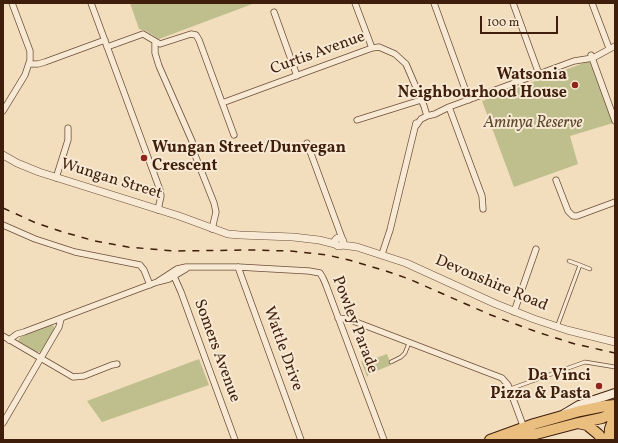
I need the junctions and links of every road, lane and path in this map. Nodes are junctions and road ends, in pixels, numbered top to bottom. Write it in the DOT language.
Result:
graph roads {
  1 [pos="12,3"];
  2 [pos="91,3"];
  3 [pos="355,3"];
  4 [pos="434,3"];
  5 [pos="513,3"];
  6 [pos="592,3"];
  7 [pos="274,12"];
  8 [pos="104,40"];
  9 [pos="155,42"];
  10 [pos="615,46"];
  11 [pos="107,48"];
  12 [pos="372,48"];
  13 [pos="609,48"];
  14 [pos="591,57"];
  15 [pos="30,64"];
  16 [pos="539,74"];
  17 [pos="297,76"];
  18 [pos="421,100"];
  19 [pos="469,100"];
  20 [pos="222,103"];
  21 [pos="449,107"];
  22 [pos="3,111"];
  23 [pos="426,114"];
  24 [pos="357,120"];
  25 [pos="615,121"];
  26 [pos="68,128"];
  27 [pos="234,136"];
  28 [pos="307,144"];
  29 [pos="3,155"];
  30 [pos="56,178"];
  31 [pos="556,180"];
  32 [pos="615,202"];
  33 [pos="484,209"];
  34 [pos="158,210"];
  35 [pos="3,225"];
  36 [pos="212,229"];
  37 [pos="339,241"];
  38 [pos="536,249"];
  39 [pos="384,255"];
  40 [pos="569,261"];
  41 [pos="580,265"];
  42 [pos="238,267"];
  43 [pos="590,269"];
  44 [pos="173,274"];
  45 [pos="150,285"];
  46 [pos="514,312"];
  47 [pos="338,318"];
  48 [pos="61,319"];
  49 [pos="356,323"];
  50 [pos="341,325"];
  51 [pos="557,327"];
  52 [pos="3,336"];
  53 [pos="11,341"];
  54 [pos="615,342"];
  55 [pos="409,343"];
  56 [pos="41,358"];
  57 [pos="391,362"];
  58 [pos="117,364"];
  59 [pos="615,368"];
  60 [pos="510,389"];
  61 [pos="615,394"];
  62 [pos="615,405"];
  63 [pos="615,413"];
  64 [pos="558,417"];
  65 [pos="3,423"];
  66 [pos="578,423"];
  67 [pos="524,428"];
  68 [pos="235,440"];
  69 [pos="301,440"];
  70 [pos="384,440"];
  71 [pos="490,440"];
  72 [pos="513,440"];
  73 [pos="603,440"];
  74 [pos="609,440"];
  1 -- 15 [label="street"];
  2 -- 8 [label="street"];
  3 -- 12 [label="street"];
  4 -- 19 [label="street"];
  5 -- 16 [label="street"];
  6 -- 13 [label="street"];
  7 -- 17 [label="street"];
  8 -- 11 [label="street"];
  8 -- 15 [label="street"];
  9 -- 11 [label="street"];
  9 -- 20 [label="street"];
  9 -- 36 [label="street"];
  10 -- 13 [label="street"];
  11 -- 34 [label="street"];
  12 -- 17 [label="street, Curtis Avenue"];
  12 -- 18 [label="street, Curtis Avenue"];
  13 -- 14 [label="street"];
  14 -- 16 [label="street"];
  14 -- 25 [label="street"];
  15 -- 22 [label="street"];
  16 -- 19 [label="street"];
  17 -- 20 [label="street, Curtis Avenue"];
  18 -- 23 [label="street, Curtis Avenue"];
  18 -- 24 [label="street"];
  19 -- 21 [label="street"];
  20 -- 27 [label="street"];
  21 -- 23 [label="street"];
  21 -- 33 [label="street"];
  23 -- 39 [label="street"];
  26 -- 30 [label="street"];
  28 -- 37 [label="street"];
  29 -- 30 [label="street, Wungan Street"];
  30 -- 34 [label="street, Wungan Street"];
  31 -- 32 [label="street"];
  34 -- 36 [label="street, Wungan Street"];
  35 -- 45 [label="street"];
  36 -- 37 [label="street, Devonshire Road"];
  37 -- 39 [label="street, Devonshire Road"];
  38 -- 46 [label="street"];
  39 -- 46 [label="street, Devonshire Road"];
  40 -- 41 [label="lane"];
  41 -- 43 [label="lane"];
  41 -- 51 [label="lane"];
  42 -- 44 [label="street"];
  42 -- 47 [label="street, Powley Parade"];
  42 -- 69 [label="street, Wattle Drive"];
  44 -- 45 [label="street"];
  44 -- 68 [label="street, Somers Avenue"];
  45 -- 48 [label="street"];
  46 -- 51 [label="street, Devonshire Road"];
  47 -- 49 [label="street"];
  47 -- 50 [label="street, Powley Parade"];
  48 -- 53 [label="street"];
  48 -- 56 [label="street"];
  49 -- 50 [label="street"];
  49 -- 55 [label="street"];
  50 -- 70 [label="street, Powley Parade"];
  51 -- 54 [label="street, Devonshire Road"];
  52 -- 53 [label="street"];
  53 -- 56 [label="street"];
  55 -- 57 [label="lane"];
  55 -- 60 [label="street"];
  56 -- 58 [label="street"];
  56 -- 65 [label="street"];
  59 -- 60 [label="lane"];
  60 -- 67 [label="street"];
  61 -- 64 [label="main road"];
  62 -- 64 [label="highway"];
  63 -- 66 [label="highway"];
  63 -- 74 [label="highway"];
  64 -- 67 [label="highway"];
  66 -- 72 [label="highway"];
  66 -- 73 [label="highway"];
  67 -- 71 [label="highway"];
}
